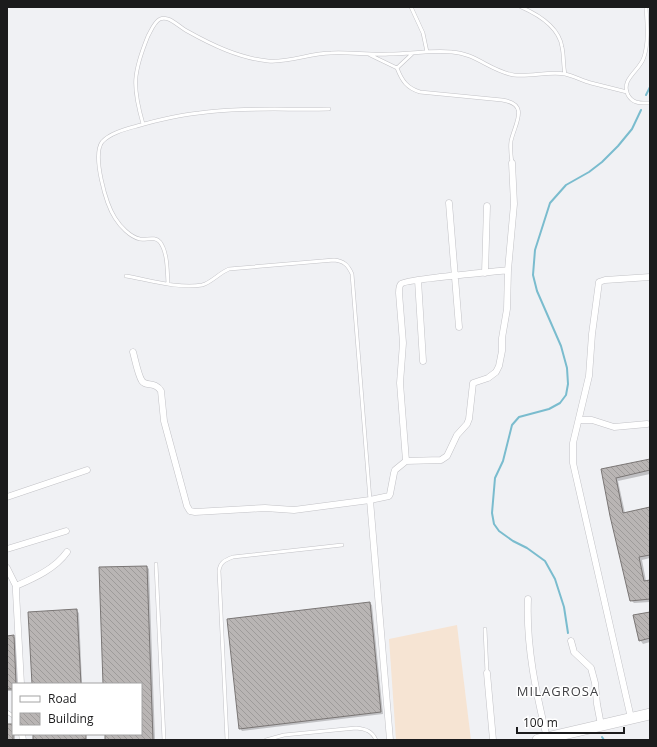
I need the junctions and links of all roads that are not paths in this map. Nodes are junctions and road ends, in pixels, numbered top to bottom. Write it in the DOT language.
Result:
graph roads {
  1 [pos="411,7"];
  2 [pos="521,7"];
  3 [pos="646,7"];
  4 [pos="427,52"];
  5 [pos="413,53"];
  6 [pos="369,55"];
  7 [pos="398,68"];
  8 [pos="565,74"];
  9 [pos="626,92"];
  10 [pos="650,103"];
  11 [pos="329,109"];
  12 [pos="143,124"];
  13 [pos="512,163"];
  14 [pos="450,203"];
  15 [pos="488,206"];
  16 [pos="508,270"];
  17 [pos="485,273"];
  18 [pos="126,276"];
  19 [pos="455,276"];
  20 [pos="650,277"];
  21 [pos="418,280"];
  22 [pos="168,284"];
  23 [pos="460,327"];
  24 [pos="133,352"];
  25 [pos="423,361"];
  26 [pos="579,420"];
  27 [pos="647,424"];
  28 [pos="406,461"];
  29 [pos="87,470"];
  30 [pos="7,497"];
  31 [pos="370,500"];
  32 [pos="66,531"];
  33 [pos="342,544"];
  34 [pos="7,549"];
  35 [pos="67,552"];
  36 [pos="156,564"];
  37 [pos="7,568"];
  38 [pos="16,586"];
  39 [pos="528,599"];
  40 [pos="485,629"];
  41 [pos="571,641"];
  42 [pos="487,673"];
  43 [pos="21,683"];
  44 [pos="650,714"];
  45 [pos="631,718"];
  46 [pos="601,725"];
  47 [pos="542,739"];
  48 [pos="164,740"];
  49 [pos="227,740"];
  50 [pos="266,740"];
  51 [pos="376,740"];
  52 [pos="390,740"];
  53 [pos="493,740"];
  1 -- 4 [label="lane"];
  2 -- 8 [label="lane"];
  3 -- 9 [label="lane"];
  4 -- 5 [label="lane"];
  4 -- 8 [label="lane"];
  5 -- 6 [label="lane"];
  5 -- 7 [label="lane"];
  6 -- 7 [label="lane"];
  6 -- 12 [label="lane"];
  7 -- 13 [label="lane"];
  8 -- 9 [label="lane"];
  9 -- 10 [label="lane"];
  11 -- 12 [label="lane"];
  12 -- 22 [label="lane"];
  13 -- 16 [label="street"];
  14 -- 19 [label="street"];
  15 -- 17 [label="street"];
  16 -- 17 [label="street"];
  16 -- 28 [label="street"];
  17 -- 19 [label="street"];
  18 -- 22 [label="lane"];
  19 -- 21 [label="street"];
  19 -- 23 [label="street"];
  20 -- 26 [label="street"];
  21 -- 25 [label="street"];
  21 -- 28 [label="street"];
  22 -- 31 [label="lane"];
  24 -- 31 [label="street"];
  26 -- 27 [label="street"];
  26 -- 45 [label="street"];
  28 -- 31 [label="street"];
  29 -- 30 [label="street"];
  31 -- 52 [label="street"];
  32 -- 34 [label="street"];
  33 -- 49 [label="lane"];
  35 -- 38 [label="street"];
  36 -- 48 [label="lane"];
  37 -- 38 [label="street"];
  38 -- 43 [label="street"];
  39 -- 47 [label="street"];
  40 -- 42 [label="lane"];
  41 -- 46 [label="street"];
  42 -- 53 [label="street"];
  44 -- 45 [label="highway"];
  45 -- 46 [label="highway"];
  46 -- 47 [label="highway"];
  50 -- 51 [label="lane"];
}
